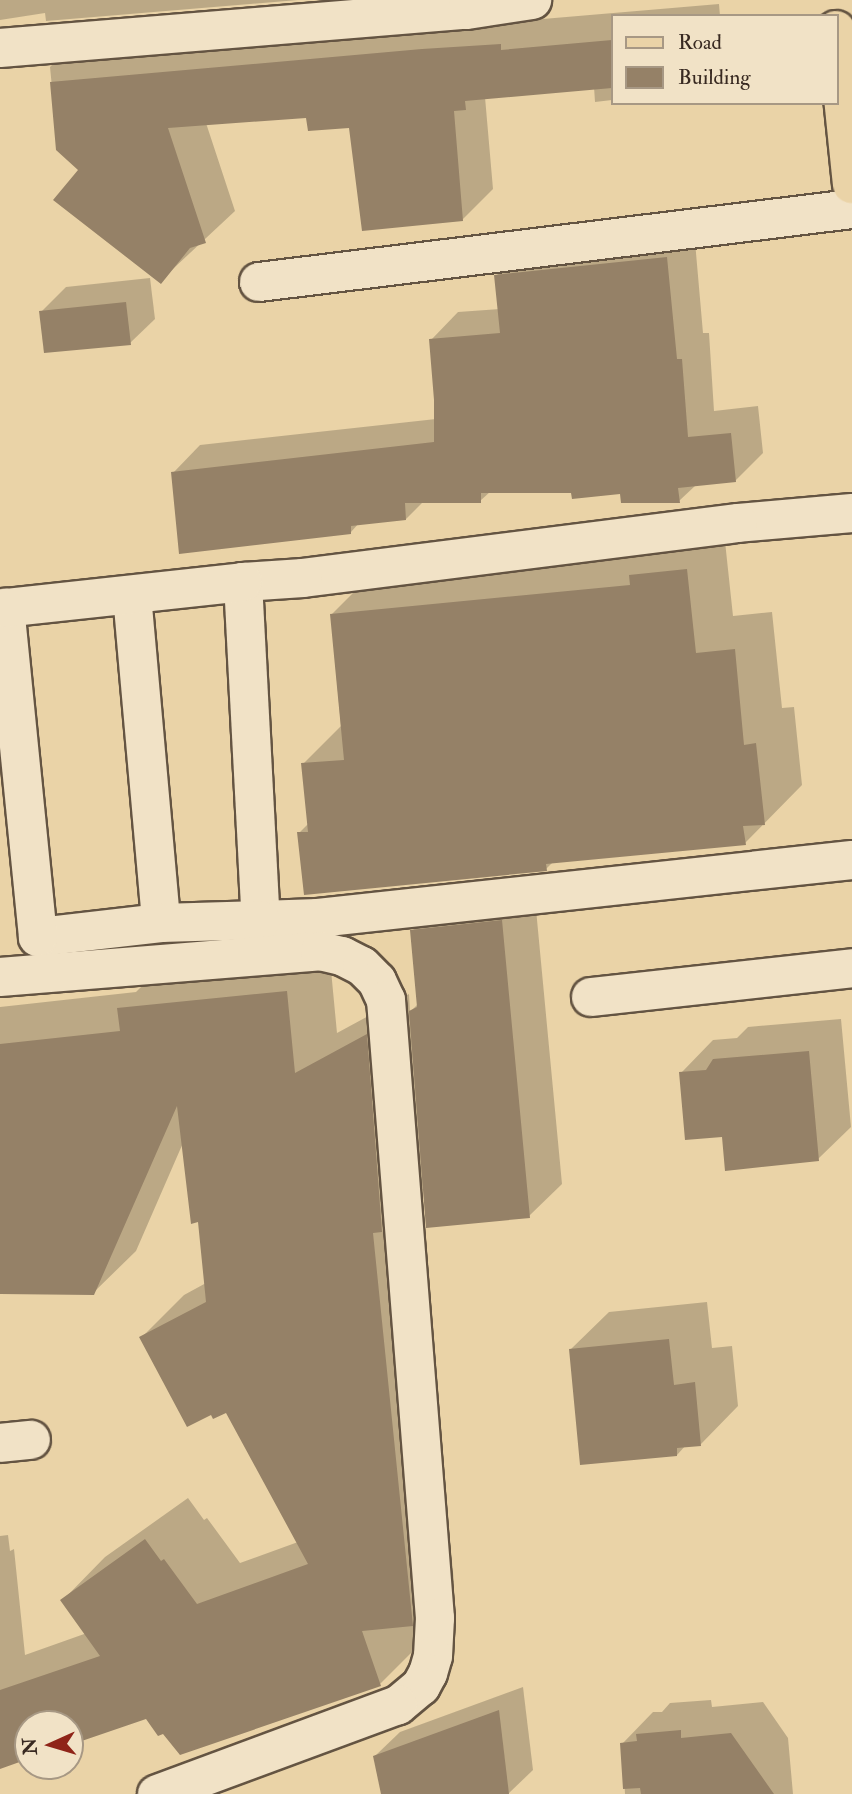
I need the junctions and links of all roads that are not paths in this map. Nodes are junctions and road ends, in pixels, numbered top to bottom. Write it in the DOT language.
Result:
graph roads {
  1 [pos="532,0"];
  2 [pos="0,48"];
  3 [pos="838,49"];
  4 [pos="852,184"];
  5 [pos="852,209"];
  6 [pos="259,282"];
  7 [pos="852,513"];
  8 [pos="243,582"];
  9 [pos="132,595"];
  10 [pos="852,860"];
  11 [pos="261,920"];
  12 [pos="161,923"];
  13 [pos="852,968"];
  14 [pos="0,977"];
  15 [pos="591,997"];
  16 [pos="157,1794"];
  1 -- 2 [label="lane"];
  3 -- 4 [label="main road"];
  5 -- 6 [label="lane"];
  7 -- 8 [label="lane"];
  8 -- 9 [label="lane"];
  8 -- 11 [label="lane"];
  9 -- 12 [label="lane"];
  9 -- 12 [label="lane"];
  10 -- 11 [label="lane"];
  11 -- 12 [label="lane"];
  13 -- 15 [label="lane"];
  14 -- 16 [label="lane"];
}
